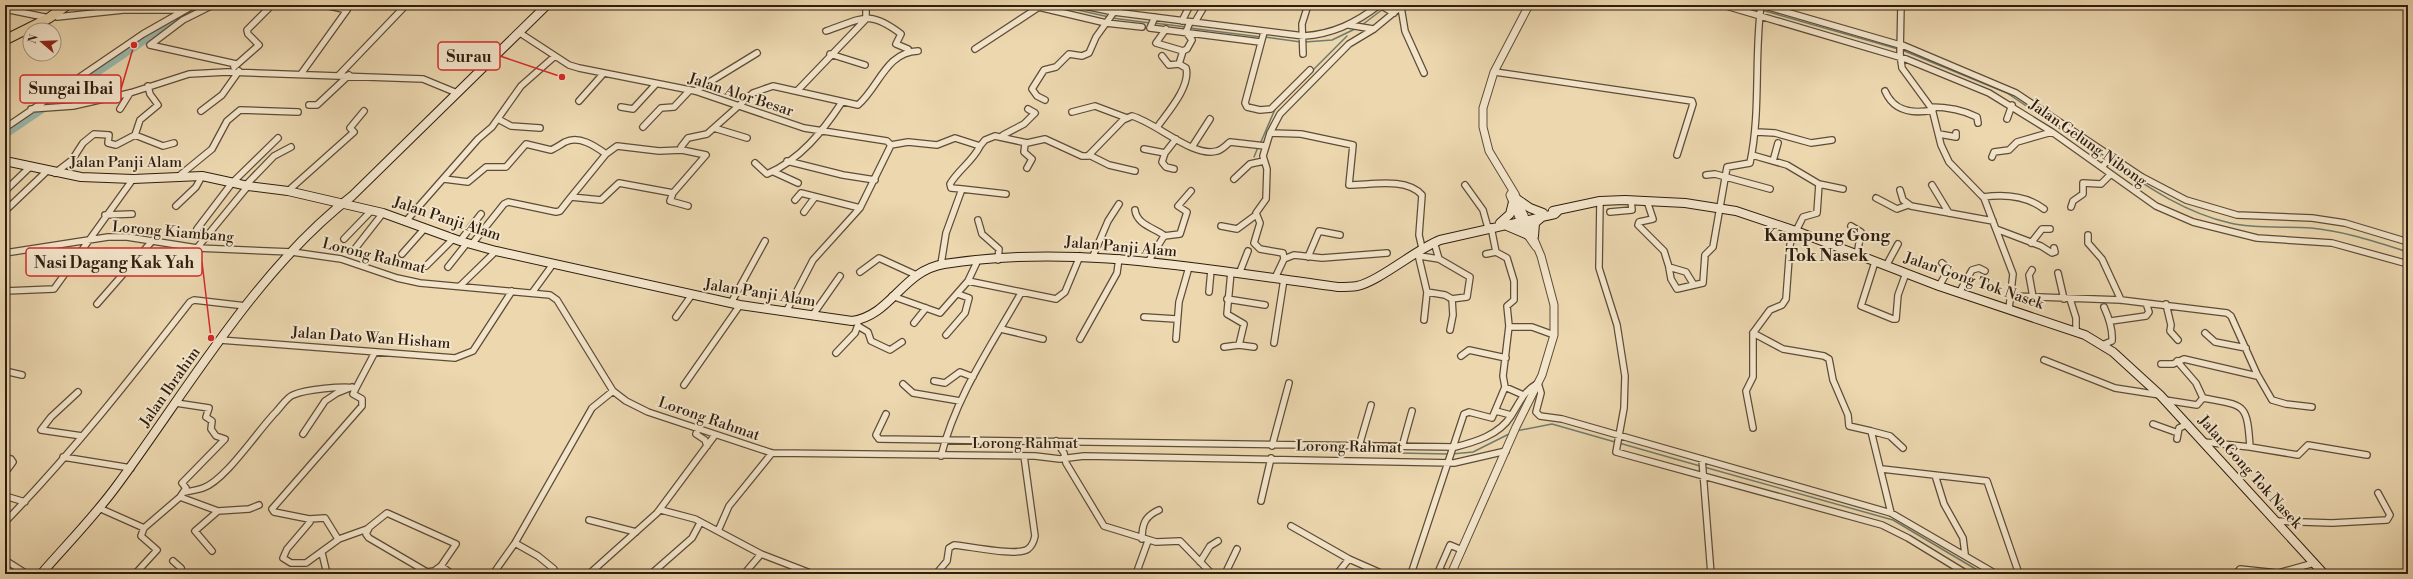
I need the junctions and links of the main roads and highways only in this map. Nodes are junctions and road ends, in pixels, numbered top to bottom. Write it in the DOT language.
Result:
graph roads {
  1 [pos="67,5"];
  2 [pos="73,5"];
  3 [pos="547,5"];
  4 [pos="48,22"];
  5 [pos="22,36"];
  6 [pos="5,40"];
  7 [pos="5,43"];
  8 [pos="5,161"];
  9 [pos="343,202"];
  10 [pos="1542,215"];
  11 [pos="1502,224"];
  12 [pos="41,574"];
  13 [pos="2324,574"];
  1 -- 6 [label="highway"];
  2 -- 4 [label="highway"];
  3 -- 9 [label="main road, Jalan Ibrahim"];
  5 -- 7 [label="highway"];
  8 -- 9 [label="main road, Jalan Panji Alam"];
  9 -- 11 [label="main road, Jalan Panji Alam"];
  9 -- 12 [label="main road, Jalan Ibrahim"];
  10 -- 11 [label="main road, Jalan Panji Alam"];
  10 -- 11 [label="main road"];
  10 -- 11 [label="main road"];
  10 -- 13 [label="main road, Jalan Gong Tok Nasek"];
}
